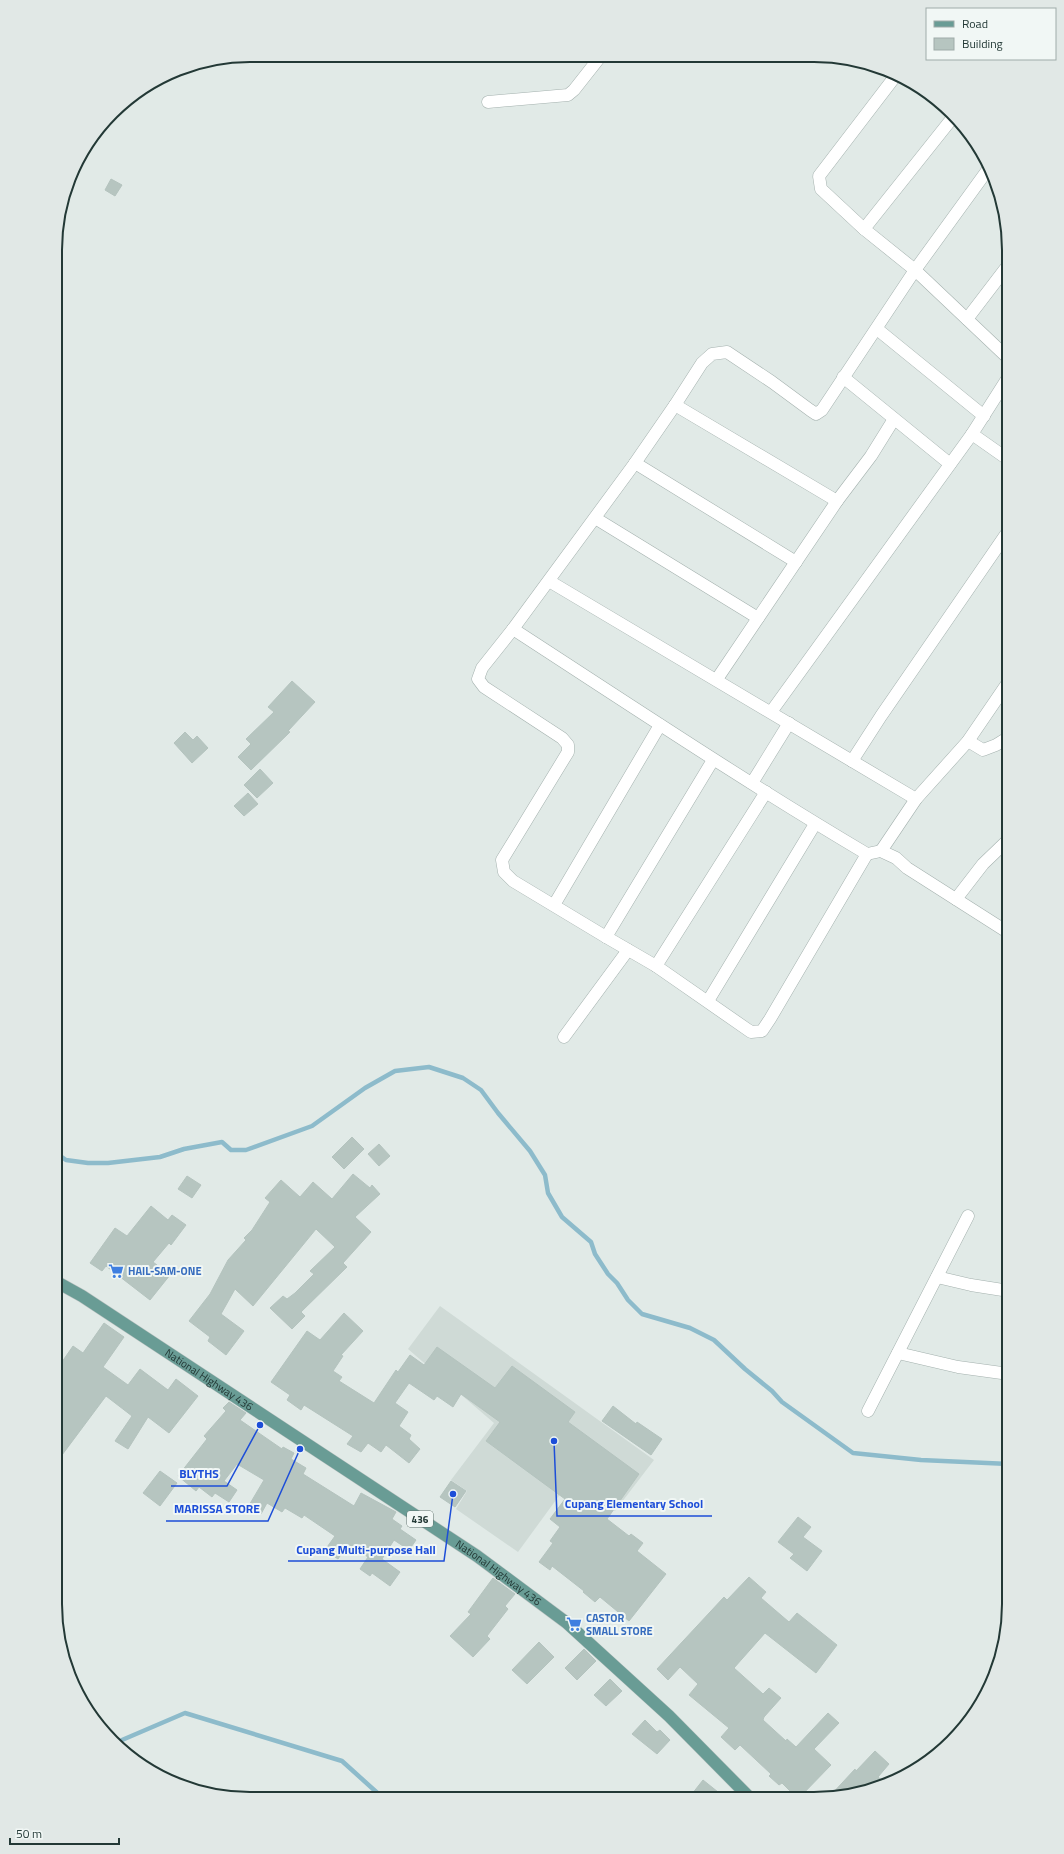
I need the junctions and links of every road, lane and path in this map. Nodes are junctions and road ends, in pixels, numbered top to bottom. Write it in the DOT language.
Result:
graph roads {
  1 [pos="596,62"];
  2 [pos="893,79"];
  3 [pos="488,102"];
  4 [pos="950,121"];
  5 [pos="986,173"];
  6 [pos="864,228"];
  7 [pos="915,270"];
  8 [pos="1002,273"];
  9 [pos="967,319"];
  10 [pos="877,329"];
  11 [pos="1002,352"];
  12 [pos="843,377"];
  13 [pos="1002,387"];
  14 [pos="675,405"];
  15 [pos="984,416"];
  16 [pos="894,419"];
  17 [pos="972,434"];
  18 [pos="1002,455"];
  19 [pos="635,462"];
  20 [pos="950,464"];
  21 [pos="837,501"];
  22 [pos="595,518"];
  23 [pos="1002,540"];
  24 [pos="796,562"];
  25 [pos="549,581"];
  26 [pos="758,618"];
  27 [pos="513,629"];
  28 [pos="717,679"];
  29 [pos="1002,691"];
  30 [pos="771,712"];
  31 [pos="789,723"];
  32 [pos="660,725"];
  33 [pos="968,741"];
  34 [pos="1002,741"];
  35 [pos="713,760"];
  36 [pos="852,761"];
  37 [pos="752,783"];
  38 [pos="766,792"];
  39 [pos="916,799"];
  40 [pos="815,824"];
  41 [pos="1002,846"];
  42 [pos="881,851"];
  43 [pos="867,854"];
  44 [pos="956,899"];
  45 [pos="554,905"];
  46 [pos="1002,929"];
  47 [pos="606,937"];
  48 [pos="628,950"];
  49 [pos="656,966"];
  50 [pos="708,1001"];
  51 [pos="564,1036"];
  52 [pos="968,1216"];
  53 [pos="937,1277"];
  54 [pos="62,1285"];
  55 [pos="1002,1289"];
  56 [pos="898,1353"];
  57 [pos="1002,1373"];
  58 [pos="868,1412"];
  59 [pos="743,1792"];
  1 -- 3 [label="street"];
  2 -- 6 [label="street"];
  4 -- 6 [label="street"];
  5 -- 7 [label="street"];
  6 -- 7 [label="street"];
  7 -- 9 [label="street"];
  7 -- 10 [label="street"];
  8 -- 9 [label="street"];
  9 -- 11 [label="street"];
  10 -- 12 [label="street"];
  10 -- 15 [label="street"];
  12 -- 14 [label="street"];
  12 -- 16 [label="street"];
  13 -- 15 [label="street"];
  14 -- 19 [label="street"];
  14 -- 21 [label="street"];
  15 -- 17 [label="street"];
  16 -- 20 [label="street"];
  16 -- 21 [label="street"];
  17 -- 18 [label="street"];
  17 -- 20 [label="street"];
  19 -- 22 [label="street"];
  19 -- 24 [label="street"];
  20 -- 30 [label="street"];
  21 -- 24 [label="street"];
  22 -- 25 [label="street"];
  22 -- 26 [label="street"];
  23 -- 36 [label="street"];
  24 -- 26 [label="street"];
  25 -- 27 [label="street"];
  25 -- 28 [label="street"];
  26 -- 28 [label="street"];
  27 -- 32 [label="street"];
  27 -- 45 [label="street"];
  28 -- 30 [label="street"];
  29 -- 33 [label="street"];
  30 -- 31 [label="street"];
  31 -- 36 [label="street"];
  31 -- 37 [label="street"];
  32 -- 35 [label="street"];
  32 -- 45 [label="street"];
  33 -- 34 [label="street"];
  33 -- 39 [label="street"];
  35 -- 37 [label="street"];
  35 -- 47 [label="street"];
  36 -- 39 [label="street"];
  37 -- 38 [label="street"];
  38 -- 40 [label="street"];
  38 -- 49 [label="street"];
  39 -- 42 [label="street"];
  40 -- 43 [label="street"];
  40 -- 50 [label="street"];
  41 -- 44 [label="street"];
  42 -- 43 [label="street"];
  42 -- 44 [label="street"];
  43 -- 50 [label="street"];
  44 -- 46 [label="street"];
  45 -- 47 [label="street"];
  47 -- 48 [label="street"];
  48 -- 49 [label="street"];
  48 -- 51 [label="street"];
  49 -- 50 [label="street"];
  52 -- 53 [label="street"];
  53 -- 55 [label="street"];
  53 -- 56 [label="street"];
  54 -- 59 [label="main road, National Highway 436 / 436"];
  56 -- 57 [label="street"];
  56 -- 58 [label="street"];
}
